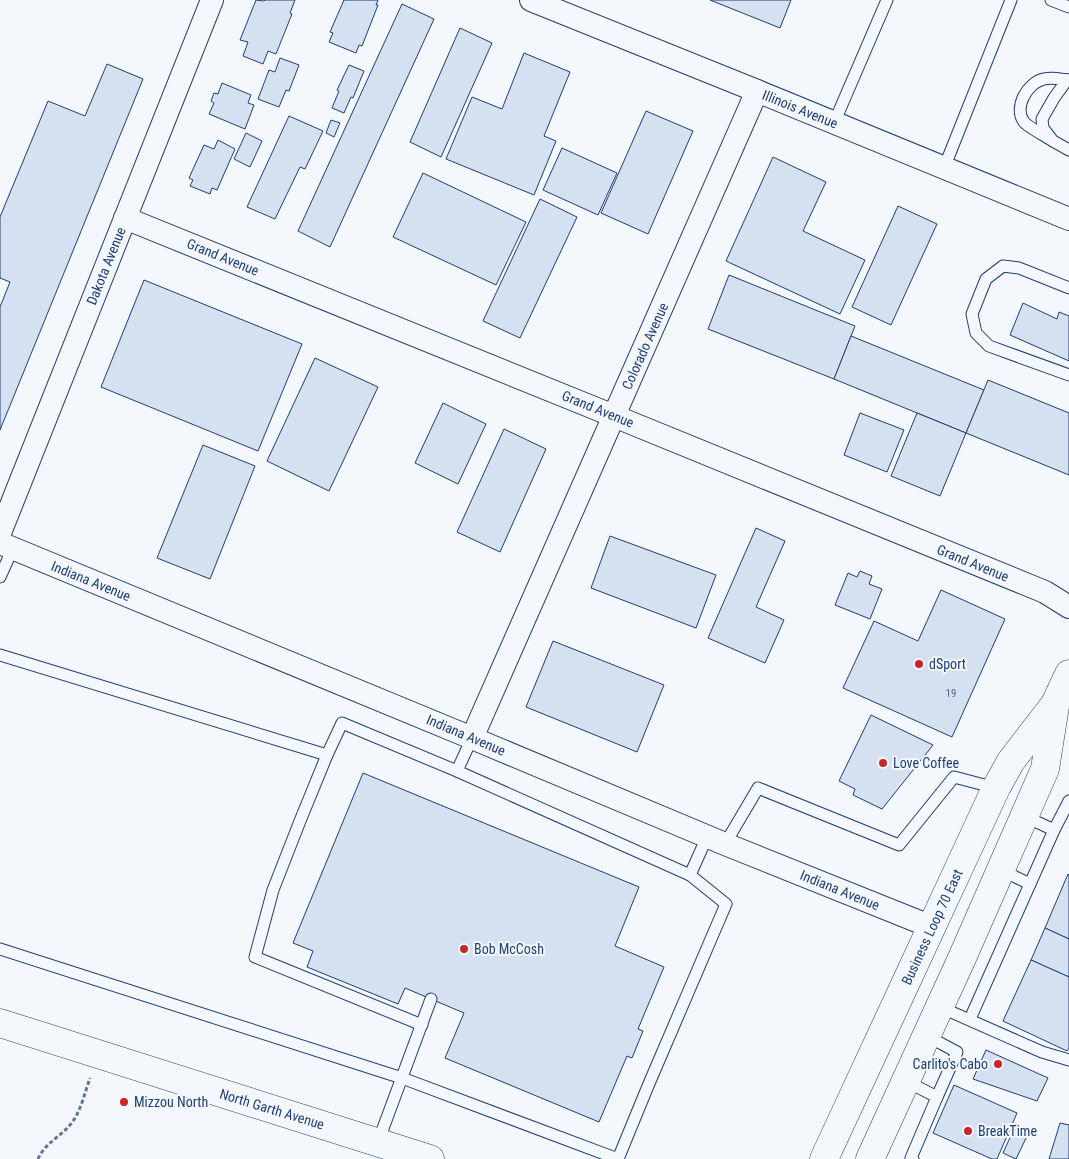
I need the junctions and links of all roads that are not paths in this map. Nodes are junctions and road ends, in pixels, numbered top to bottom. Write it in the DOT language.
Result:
graph roads {
  1 [pos="212,0"];
  2 [pos="531,0"];
  3 [pos="887,0"];
  4 [pos="1011,0"];
  5 [pos="1051,0"];
  6 [pos="1069,7"];
  7 [pos="574,8"];
  8 [pos="1068,80"];
  9 [pos="757,91"];
  10 [pos="834,123"];
  11 [pos="1053,141"];
  12 [pos="1069,150"];
  13 [pos="944,168"];
  14 [pos="125,218"];
  15 [pos="1069,219"];
  16 [pos="1069,288"];
  17 [pos="1069,375"];
  18 [pos="614,416"];
  19 [pos="4,541"];
  20 [pos="0,577"];
  21 [pos="1069,607"];
  22 [pos="0,655"];
  23 [pos="1064,691"];
  24 [pos="472,738"];
  25 [pos="327,755"];
  26 [pos="457,771"];
  27 [pos="996,788"];
  28 [pos="1069,801"];
  29 [pos="1024,816"];
  30 [pos="1054,830"];
  31 [pos="716,840"];
  32 [pos="1001,870"];
  33 [pos="690,875"];
  34 [pos="1030,884"];
  35 [pos="932,927"];
  36 [pos="0,949"];
  37 [pos="432,999"];
  38 [pos="940,1007"];
  39 [pos="970,1019"];
  40 [pos="0,1023"];
  41 [pos="422,1025"];
  42 [pos="926,1036"];
  43 [pos="1069,1060"];
  44 [pos="402,1078"];
  45 [pos="906,1080"];
  46 [pos="937,1097"];
  47 [pos="378,1142"];
  48 [pos="430,1159"];
  49 [pos="618,1159"];
  50 [pos="824,1159"];
  51 [pos="870,1159"];
  52 [pos="911,1159"];
  1 -- 14 [label="street, Dakota Avenue"];
  2 -- 7 [label="street, Illinois Avenue"];
  3 -- 10 [label="lane"];
  4 -- 13 [label="lane"];
  5 -- 6 [label="lane"];
  7 -- 9 [label="street, Illinois Avenue"];
  8 -- 11 [label="lane"];
  8 -- 11 [label="lane"];
  9 -- 10 [label="street, Illinois Avenue"];
  9 -- 18 [label="street, Colorado Avenue"];
  10 -- 13 [label="street, Illinois Avenue"];
  11 -- 12 [label="lane"];
  13 -- 15 [label="street, Illinois Avenue"];
  14 -- 18 [label="street, Grand Avenue"];
  14 -- 19 [label="street, Dakota Avenue"];
  16 -- 17 [label="lane"];
  18 -- 21 [label="street, Grand Avenue"];
  18 -- 24 [label="street, Colorado Avenue"];
  19 -- 20 [label="lane"];
  19 -- 24 [label="street, Indiana Avenue"];
  22 -- 25 [label="lane"];
  23 -- 27 [label="main road, Business Loop 70 East"];
  23 -- 29 [label="main road, Business Loop 70 East"];
  24 -- 26 [label="lane"];
  24 -- 31 [label="street, Indiana Avenue"];
  25 -- 26 [label="lane"];
  25 -- 41 [label="lane"];
  26 -- 33 [label="lane"];
  27 -- 31 [label="lane"];
  27 -- 35 [label="main road, Business Loop 70 East"];
  28 -- 30 [label="lane"];
  29 -- 30 [label="lane"];
  29 -- 32 [label="main road, Business Loop 70 East"];
  30 -- 34 [label="lane"];
  31 -- 33 [label="lane"];
  31 -- 35 [label="street, Indiana Avenue"];
  32 -- 34 [label="lane"];
  32 -- 38 [label="main road, Business Loop 70 East"];
  33 -- 49 [label="lane"];
  34 -- 39 [label="lane"];
  35 -- 50 [label="main road, Business Loop 70 East"];
  36 -- 44 [label="lane"];
  37 -- 41 [label="lane"];
  38 -- 39 [label="lane"];
  38 -- 42 [label="main road, Business Loop 70 East"];
  39 -- 43 [label="lane"];
  40 -- 47 [label="main road, North Garth Avenue"];
  41 -- 44 [label="lane"];
  42 -- 45 [label="main road, Business Loop 70 East"];
  42 -- 46 [label="lane"];
  44 -- 47 [label="lane"];
  44 -- 49 [label="lane"];
  45 -- 46 [label="lane"];
  45 -- 51 [label="main road, Business Loop 70 East"];
  46 -- 52 [label="lane"];
  47 -- 48 [label="main road, North Garth Avenue"];
}
